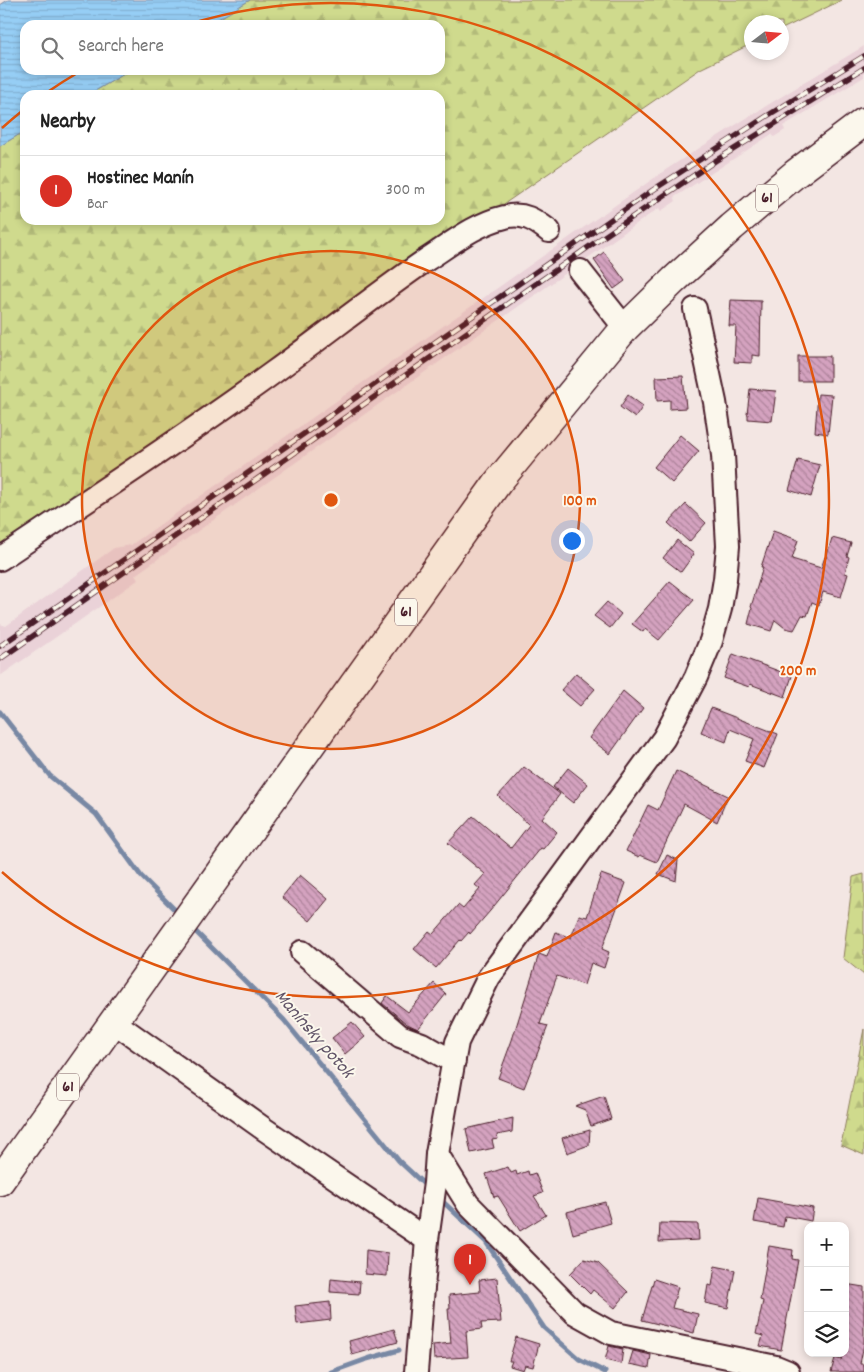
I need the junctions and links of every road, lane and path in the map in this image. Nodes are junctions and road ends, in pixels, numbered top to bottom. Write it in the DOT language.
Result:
graph roads {
  1 [pos="864,122"];
  2 [pos="549,231"];
  3 [pos="580,271"];
  4 [pos="695,309"];
  5 [pos="625,328"];
  6 [pos="0,559"];
  7 [pos="302,952"];
  8 [pos="114,1022"];
  9 [pos="454,1060"];
  10 [pos="437,1154"];
  11 [pos="0,1181"];
  12 [pos="427,1240"];
  13 [pos="416,1372"];
  14 [pos="788,1372"];
  1 -- 5 [label="main road, 61"];
  2 -- 6 [label="street"];
  3 -- 5 [label="street"];
  4 -- 9 [label="street"];
  5 -- 8 [label="main road, 61"];
  7 -- 9 [label="street"];
  8 -- 11 [label="main road, 61"];
  8 -- 12 [label="street"];
  9 -- 10 [label="street"];
  10 -- 12 [label="street"];
  10 -- 14 [label="street"];
  12 -- 13 [label="street"];
}
